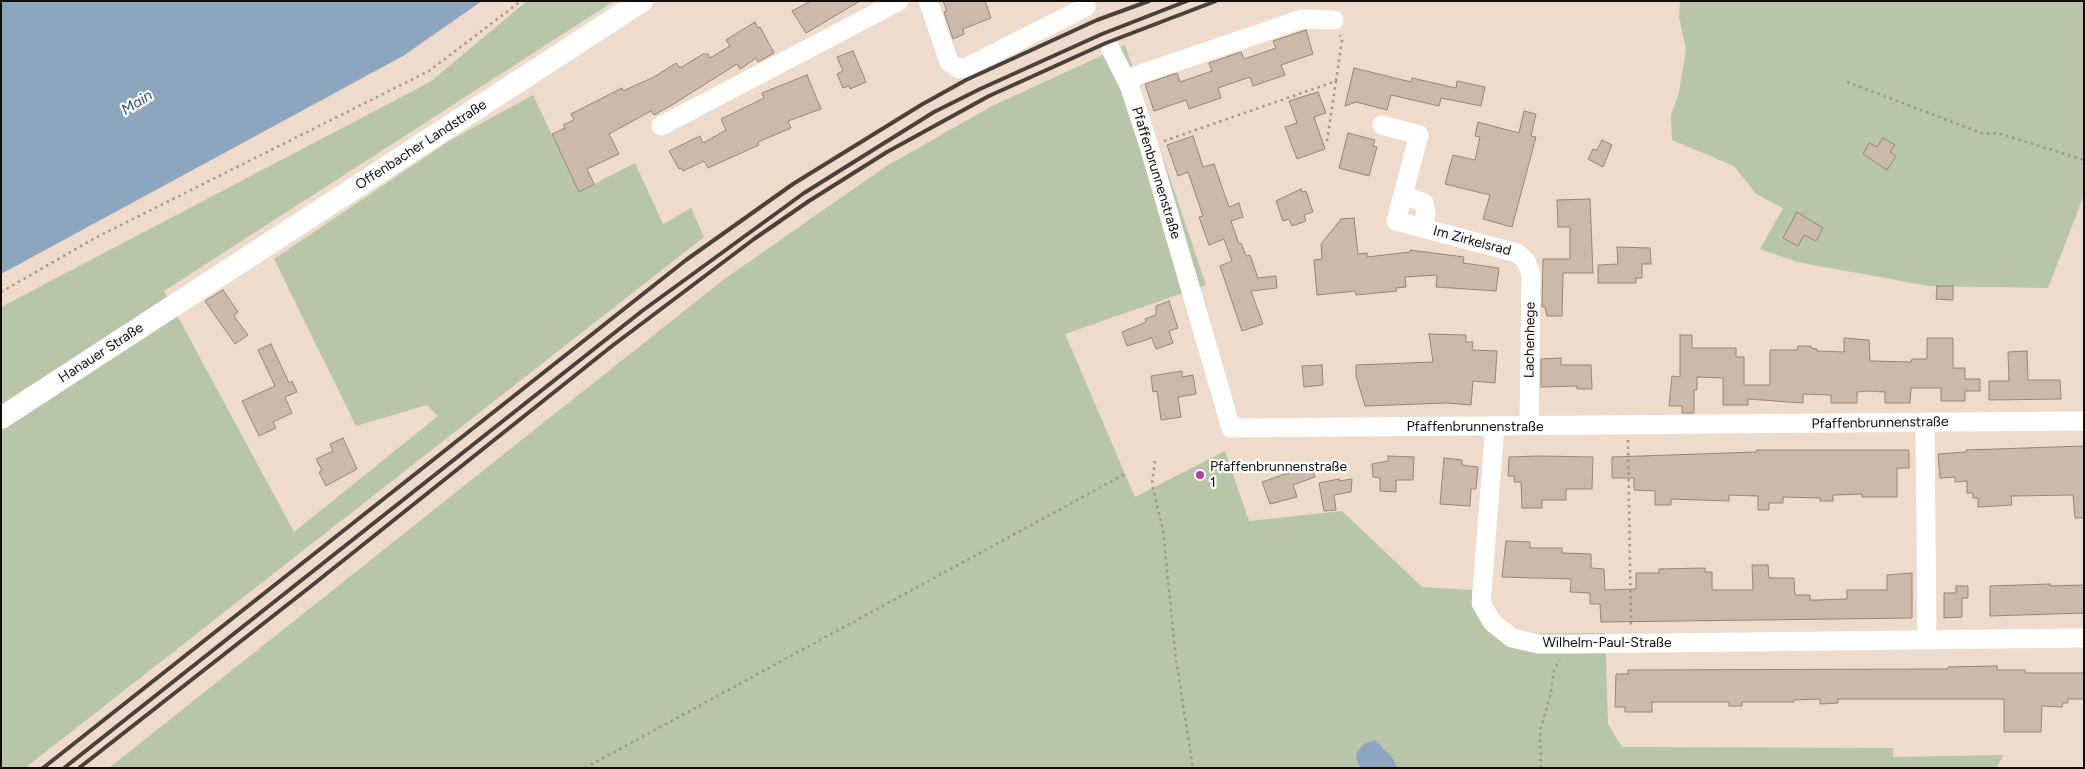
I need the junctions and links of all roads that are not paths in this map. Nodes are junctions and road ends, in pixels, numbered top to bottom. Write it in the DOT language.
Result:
graph roads {
  1 [pos="642,1"];
  2 [pos="900,1"];
  3 [pos="928,1"];
  4 [pos="1086,7"];
  5 [pos="1334,20"];
  6 [pos="1111,50"];
  7 [pos="1126,79"];
  8 [pos="661,126"];
  9 [pos="1382,126"];
  10 [pos="1404,195"];
  11 [pos="1422,228"];
  12 [pos="1522,256"];
  13 [pos="201,288"];
  14 [pos="1,418"];
  15 [pos="2084,421"];
  16 [pos="1926,423"];
  17 [pos="1495,426"];
  18 [pos="1529,426"];
  19 [pos="2084,638"];
  20 [pos="1927,639"];
  1 -- 13 [label="main road, Offenbacher Landstraße"];
  2 -- 8 [label="street"];
  3 -- 4 [label="street"];
  5 -- 7 [label="street"];
  6 -- 7 [label="street, Pfaffenbrunnenstraße"];
  7 -- 17 [label="street, Pfaffenbrunnenstraße"];
  9 -- 10 [label="street, Im Zirkelsrad"];
  10 -- 11 [label="street, Im Zirkelsrad"];
  10 -- 11 [label="street, Im Zirkelsrad"];
  11 -- 12 [label="street, Im Zirkelsrad"];
  12 -- 18 [label="street, Lachenhege"];
  13 -- 14 [label="main road, Hanauer Straße"];
  15 -- 16 [label="street, Pfaffenbrunnenstraße"];
  16 -- 18 [label="street, Pfaffenbrunnenstraße"];
  16 -- 20 [label="street"];
  17 -- 18 [label="street, Pfaffenbrunnenstraße"];
  17 -- 20 [label="street, Wilhelm-Paul-Straße"];
  19 -- 20 [label="street, Wilhelm-Paul-Straße"];
}
